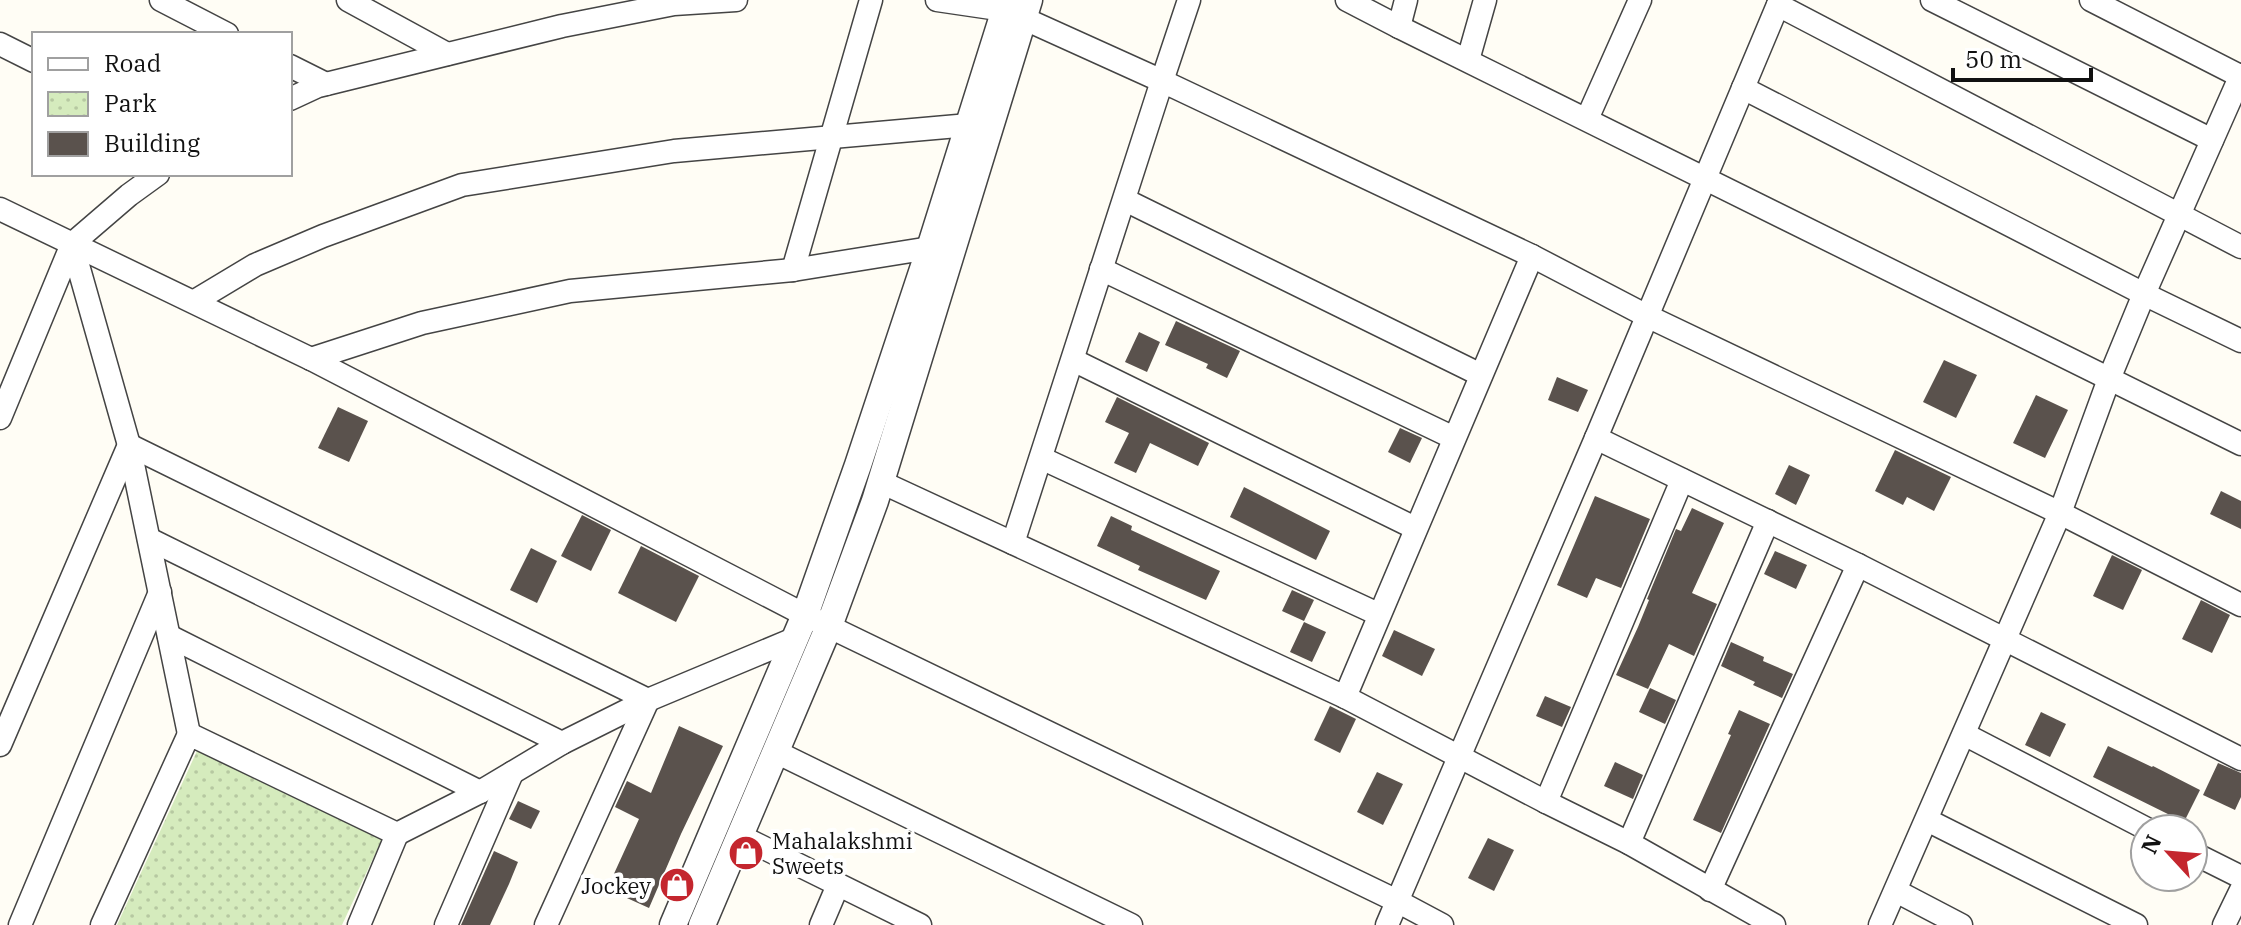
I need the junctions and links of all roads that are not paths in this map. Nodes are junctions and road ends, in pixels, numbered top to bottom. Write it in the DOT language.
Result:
graph roads {
  1 [pos="161,0"];
  2 [pos="348,0"];
  3 [pos="736,0"];
  4 [pos="871,0"];
  5 [pos="937,0"];
  6 [pos="1189,0"];
  7 [pos="1347,0"];
  8 [pos="1406,0"];
  9 [pos="1485,0"];
  10 [pos="1640,0"];
  11 [pos="1932,0"];
  12 [pos="2091,0"];
  13 [pos="1779,3"];
  14 [pos="1016,7"];
  15 [pos="1399,27"];
  16 [pos="223,32"];
  17 [pos="0,44"];
  18 [pos="447,54"];
  19 [pos="32,60"];
  20 [pos="1468,60"];
  21 [pos="292,67"];
  22 [pos="2241,76"];
  23 [pos="1162,81"];
  24 [pos="326,84"];
  25 [pos="1743,88"];
  26 [pos="292,98"];
  27 [pos="1587,119"];
  28 [pos="969,125"];
  29 [pos="831,137"];
  30 [pos="2212,140"];
  31 [pos="155,176"];
  32 [pos="1706,177"];
  33 [pos="1125,200"];
  34 [pos="0,209"];
  35 [pos="2179,216"];
  36 [pos="72,244"];
  37 [pos="2241,247"];
  38 [pos="930,248"];
  39 [pos="1532,256"];
  40 [pos="1101,269"];
  41 [pos="793,270"];
  42 [pos="2144,294"];
  43 [pos="195,301"];
  44 [pos="1647,316"];
  45 [pos="2241,341"];
  46 [pos="311,359"];
  47 [pos="1073,360"];
  48 [pos="1481,375"];
  49 [pos="2109,379"];
  50 [pos="0,418"];
  51 [pos="1454,438"];
  52 [pos="1596,438"];
  53 [pos="2241,444"];
  54 [pos="129,445"];
  55 [pos="1041,458"];
  56 [pos="1682,480"];
  57 [pos="881,482"];
  58 [pos="2060,513"];
  59 [pos="1768,521"];
  60 [pos="1415,528"];
  61 [pos="149,539"];
  62 [pos="1013,543"];
  63 [pos="1858,565"];
  64 [pos="160,592"];
  65 [pos="2241,605"];
  66 [pos="1378,614"];
  67 [pos="805,615"];
  68 [pos="829,626"];
  69 [pos="169,636"];
  70 [pos="794,639"];
  71 [pos="2005,639"];
  72 [pos="1345,697"];
  73 [pos="648,700"];
  74 [pos="189,734"];
  75 [pos="1964,734"];
  76 [pos="562,743"];
  77 [pos="0,745"];
  78 [pos="776,752"];
  79 [pos="1460,757"];
  80 [pos="2241,759"];
  81 [pos="512,773"];
  82 [pos="480,792"];
  83 [pos="1546,802"];
  84 [pos="1927,820"];
  85 [pos="2129,820"];
  86 [pos="397,834"];
  87 [pos="740,836"];
  88 [pos="1629,843"];
  89 [pos="2209,861"];
  90 [pos="2241,877"];
  91 [pos="838,885"];
  92 [pos="1710,890"];
  93 [pos="2241,890"];
  94 [pos="1896,891"];
  95 [pos="1397,901"];
  96 [pos="20,925"];
  97 [pos="102,925"];
  98 [pos="359,925"];
  99 [pos="446,925"];
  100 [pos="546,925"];
  101 [pos="673,925"];
  102 [pos="702,925"];
  103 [pos="821,925"];
  104 [pos="920,925"];
  105 [pos="1131,925"];
  106 [pos="1387,925"];
  107 [pos="1442,925"];
  108 [pos="1774,925"];
  109 [pos="1880,925"];
  110 [pos="1961,925"];
  111 [pos="2136,925"];
  112 [pos="2224,925"];
  1 -- 16 [label="street"];
  2 -- 18 [label="street"];
  3 -- 18 [label="street"];
  4 -- 29 [label="street"];
  5 -- 14 [label="street"];
  6 -- 23 [label="street"];
  7 -- 15 [label="street"];
  8 -- 15 [label="street"];
  9 -- 20 [label="street"];
  10 -- 27 [label="street"];
  11 -- 30 [label="street"];
  12 -- 22 [label="street"];
  13 -- 25 [label="street"];
  13 -- 35 [label="street"];
  14 -- 23 [label="street"];
  14 -- 28 [label="street"];
  14 -- 57 [label="street"];
  15 -- 20 [label="street"];
  17 -- 19 [label="street"];
  18 -- 24 [label="street"];
  20 -- 27 [label="street"];
  21 -- 24 [label="street"];
  22 -- 30 [label="street"];
  23 -- 33 [label="street"];
  23 -- 39 [label="street"];
  24 -- 26 [label="street"];
  25 -- 32 [label="street"];
  25 -- 42 [label="street"];
  27 -- 32 [label="street"];
  28 -- 29 [label="street"];
  28 -- 38 [label="street"];
  29 -- 41 [label="street"];
  29 -- 43 [label="street"];
  30 -- 35 [label="street"];
  31 -- 36 [label="street"];
  32 -- 44 [label="street"];
  32 -- 49 [label="street"];
  33 -- 40 [label="street"];
  33 -- 48 [label="street"];
  34 -- 36 [label="street"];
  35 -- 37 [label="street"];
  35 -- 42 [label="street"];
  36 -- 43 [label="street"];
  36 -- 50 [label="street"];
  36 -- 54 [label="street"];
  38 -- 41 [label="street"];
  38 -- 67 [label="street"];
  39 -- 44 [label="street"];
  39 -- 48 [label="street"];
  40 -- 47 [label="street"];
  40 -- 51 [label="street"];
  41 -- 46 [label="street"];
  42 -- 45 [label="street"];
  42 -- 49 [label="street"];
  43 -- 46 [label="street"];
  44 -- 52 [label="street"];
  44 -- 58 [label="street"];
  46 -- 67 [label="street"];
  47 -- 55 [label="street"];
  47 -- 60 [label="street"];
  48 -- 51 [label="street"];
  49 -- 53 [label="street"];
  49 -- 58 [label="street"];
  51 -- 60 [label="street"];
  52 -- 56 [label="street"];
  52 -- 79 [label="street"];
  54 -- 61 [label="street"];
  54 -- 73 [label="street"];
  54 -- 77 [label="street"];
  55 -- 62 [label="street"];
  55 -- 66 [label="street"];
  56 -- 59 [label="street"];
  56 -- 83 [label="street"];
  57 -- 62 [label="street"];
  57 -- 68 [label="street"];
  58 -- 65 [label="street"];
  58 -- 71 [label="street"];
  59 -- 63 [label="street"];
  59 -- 88 [label="street"];
  60 -- 66 [label="street"];
  61 -- 64 [label="street"];
  61 -- 76 [label="street"];
  62 -- 72 [label="street"];
  63 -- 71 [label="street"];
  63 -- 92 [label="street"];
  64 -- 69 [label="street"];
  64 -- 96 [label="street"];
  66 -- 72 [label="street"];
  67 -- 68 [label="street"];
  67 -- 70 [label="street"];
  68 -- 78 [label="street"];
  68 -- 95 [label="street"];
  69 -- 74 [label="street"];
  69 -- 82 [label="street"];
  70 -- 73 [label="street"];
  70 -- 101 [label="street"];
  71 -- 75 [label="street"];
  71 -- 80 [label="street"];
  72 -- 79 [label="street"];
  73 -- 76 [label="street"];
  73 -- 100 [label="street"];
  74 -- 86 [label="street"];
  74 -- 97 [label="street"];
  75 -- 84 [label="street"];
  75 -- 85 [label="street"];
  76 -- 81 [label="street"];
  78 -- 87 [label="street"];
  78 -- 105 [label="street"];
  79 -- 83 [label="street"];
  79 -- 95 [label="street"];
  81 -- 82 [label="street"];
  81 -- 99 [label="street"];
  82 -- 86 [label="street"];
  83 -- 88 [label="street"];
  84 -- 94 [label="street"];
  84 -- 111 [label="street"];
  86 -- 98 [label="street"];
  87 -- 91 [label="street"];
  87 -- 102 [label="street"];
  88 -- 92 [label="street"];
  89 -- 90 [label="street"];
  91 -- 103 [label="street"];
  91 -- 104 [label="street"];
  92 -- 108 [label="street"];
  93 -- 112 [label="street"];
  94 -- 109 [label="street"];
  94 -- 110 [label="street"];
  95 -- 106 [label="street"];
  95 -- 107 [label="street"];
}
